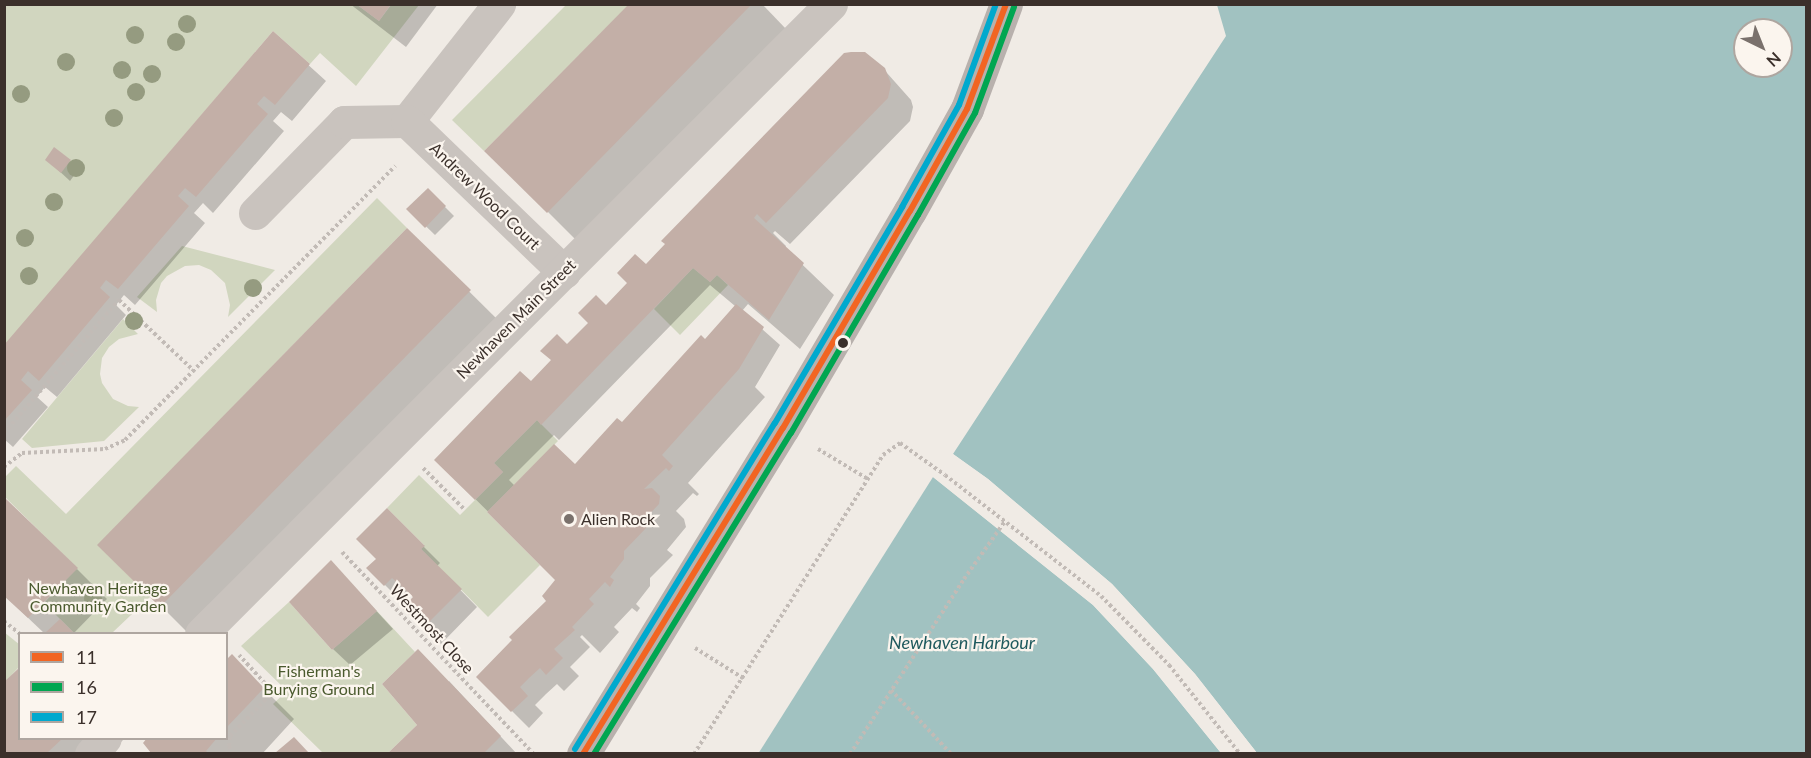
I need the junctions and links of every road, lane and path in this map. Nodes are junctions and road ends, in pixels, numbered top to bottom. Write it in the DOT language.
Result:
graph roads {
  1 [pos="499,4"];
  2 [pos="831,4"];
  3 [pos="1006,4"];
  4 [pos="415,129"];
  5 [pos="255,213"];
  6 [pos="564,272"];
  7 [pos="194,371"];
  8 [pos="783,428"];
  9 [pos="4,433"];
  10 [pos="395,440"];
  11 [pos="4,467"];
  12 [pos="868,479"];
  13 [pos="465,510"];
  14 [pos="313,521"];
  15 [pos="1005,521"];
  16 [pos="4,621"];
  17 [pos="662,627"];
  18 [pos="18,632"];
  19 [pos="202,632"];
  20 [pos="234,649"];
  21 [pos="743,678"];
  22 [pos="891,690"];
  23 [pos="103,740"];
  24 [pos="91,753"];
  25 [pos="233,753"];
  26 [pos="534,753"];
  27 [pos="583,753"];
  28 [pos="694,753"];
  29 [pos="850,753"];
  30 [pos="951,753"];
  31 [pos="1240,753"];
  1 -- 4 [label="street"];
  2 -- 6 [label="street, Newhaven Main Street"];
  3 -- 8 [label="main road"];
  4 -- 5 [label="street"];
  4 -- 6 [label="street, Andrew Wood Court"];
  4 -- 7 [label="path"];
  6 -- 10 [label="street, Newhaven Main Street"];
  7 -- 9 [label="path"];
  7 -- 11 [label="path"];
  8 -- 12 [label="path"];
  8 -- 17 [label="main road"];
  10 -- 13 [label="path"];
  10 -- 14 [label="street, Newhaven Main Street"];
  12 -- 15 [label="path"];
  12 -- 21 [label="path"];
  14 -- 19 [label="street, Newhaven Main Street"];
  14 -- 26 [label="path, Westmost Close"];
  15 -- 22 [label="path"];
  15 -- 31 [label="path"];
  16 -- 18 [label="path"];
  17 -- 21 [label="path"];
  17 -- 27 [label="main road"];
  20 -- 25 [label="path"];
  21 -- 28 [label="path"];
  22 -- 29 [label="path"];
  22 -- 30 [label="path"];
  23 -- 24 [label="street"];
}
